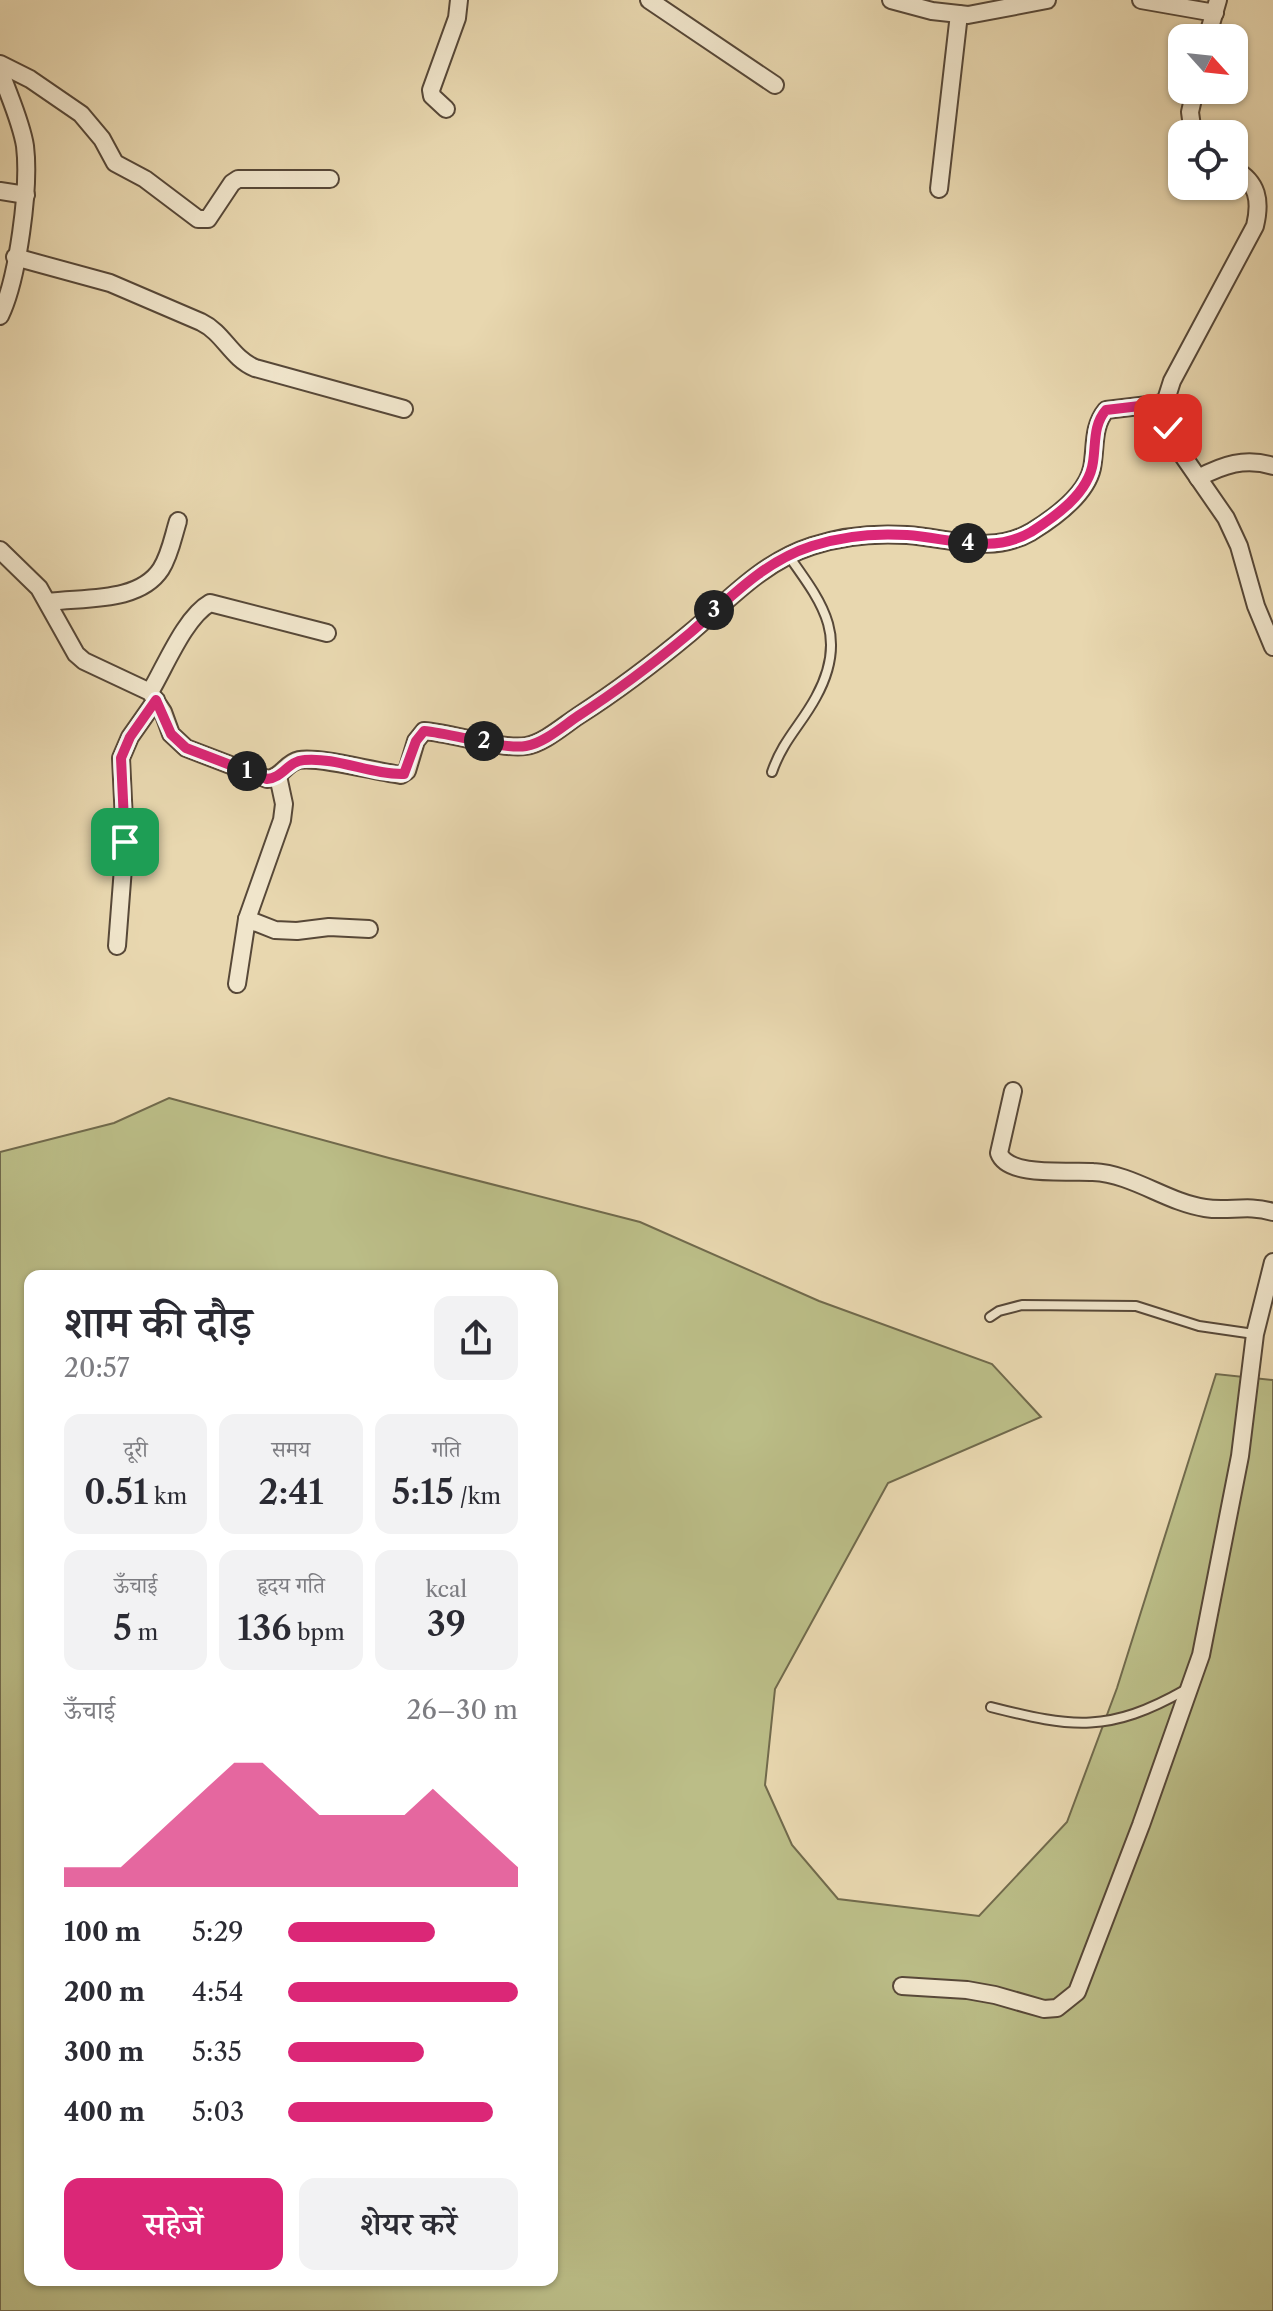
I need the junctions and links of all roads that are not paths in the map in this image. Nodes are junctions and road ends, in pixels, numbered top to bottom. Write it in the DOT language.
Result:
graph roads {
  1 [pos="459,0"];
  2 [pos="649,0"];
  3 [pos="891,0"];
  4 [pos="1047,0"];
  5 [pos="1141,0"];
  6 [pos="1216,7"];
  7 [pos="959,14"];
  8 [pos="0,64"];
  9 [pos="0,70"];
  10 [pos="775,85"];
  11 [pos="446,109"];
  12 [pos="1248,178"];
  13 [pos="330,179"];
  14 [pos="939,189"];
  15 [pos="0,191"];
  16 [pos="26,195"];
  17 [pos="1266,203"];
  18 [pos="15,257"];
  19 [pos="0,316"];
  20 [pos="1165,403"];
  21 [pos="404,409"];
  22 [pos="1273,466"];
  23 [pos="1198,478"];
  24 [pos="178,521"];
  25 [pos="0,550"];
  26 [pos="788,554"];
  27 [pos="48,602"];
  28 [pos="327,633"];
  29 [pos="1273,647"];
  30 [pos="153,696"];
  31 [pos="772,772"];
  32 [pos="278,776"];
  33 [pos="247,919"];
  34 [pos="369,929"];
  35 [pos="117,946"];
  36 [pos="237,984"];
  37 [pos="1013,1091"];
  38 [pos="1273,1212"];
  39 [pos="1273,1262"];
  40 [pos="990,1317"];
  41 [pos="1255,1334"];
  42 [pos="1189,1688"];
  43 [pos="991,1707"];
  44 [pos="902,1986"];
  1 -- 11 [label="street"];
  2 -- 10 [label="street"];
  3 -- 7 [label="street"];
  4 -- 7 [label="street"];
  5 -- 6 [label="street"];
  7 -- 14 [label="street"];
  8 -- 13 [label="street"];
  9 -- 16 [label="street"];
  12 -- 17 [label="street"];
  15 -- 16 [label="street"];
  16 -- 18 [label="street"];
  17 -- 20 [label="street"];
  18 -- 19 [label="street"];
  18 -- 21 [label="street"];
  20 -- 23 [label="street"];
  20 -- 26 [label="street"];
  22 -- 23 [label="street"];
  23 -- 29 [label="street"];
  24 -- 27 [label="street"];
  25 -- 27 [label="street"];
  26 -- 31 [label="lane"];
  26 -- 32 [label="street"];
  27 -- 30 [label="street"];
  28 -- 30 [label="street"];
  30 -- 32 [label="street"];
  30 -- 35 [label="street"];
  32 -- 33 [label="street"];
  33 -- 34 [label="street"];
  33 -- 36 [label="street"];
  37 -- 38 [label="street"];
  39 -- 41 [label="street"];
  40 -- 41 [label="lane"];
  41 -- 42 [label="street"];
  42 -- 43 [label="lane"];
  42 -- 44 [label="street"];
}
